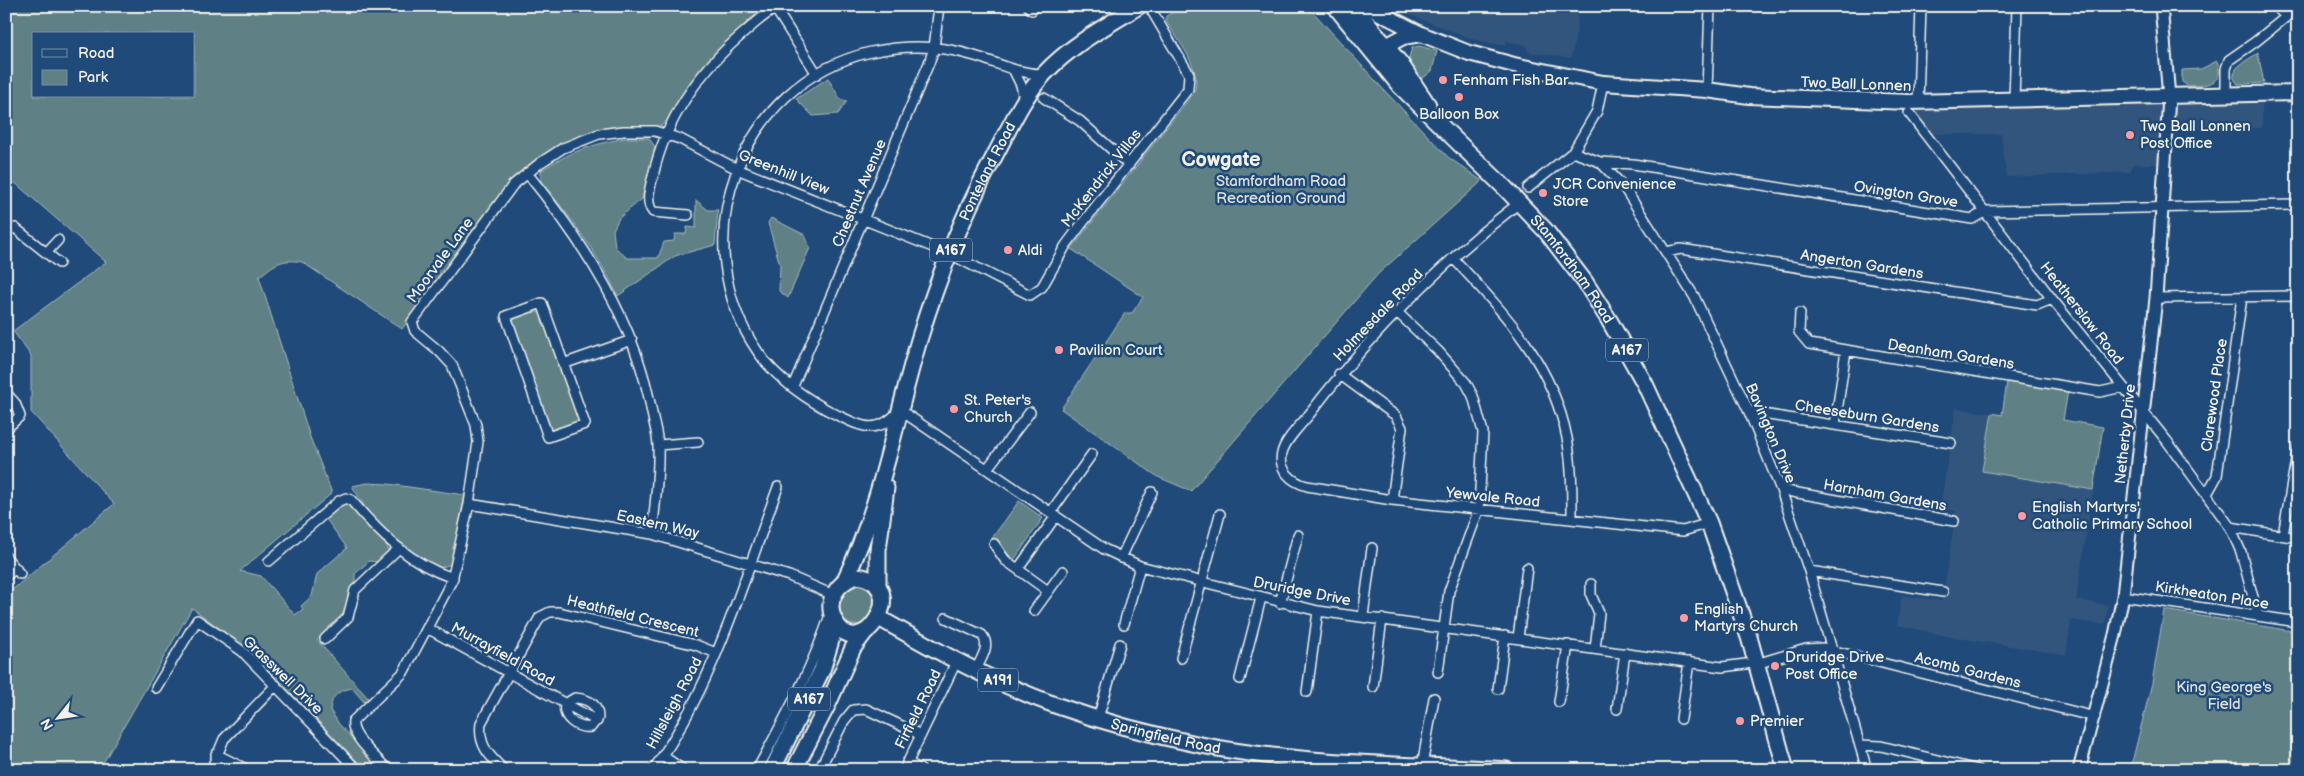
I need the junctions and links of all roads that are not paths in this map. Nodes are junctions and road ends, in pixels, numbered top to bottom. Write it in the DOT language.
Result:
graph roads {
  1 [pos="939,6"];
  2 [pos="1139,6"];
  3 [pos="1149,6"];
  4 [pos="1366,6"];
  5 [pos="1710,6"];
  6 [pos="1921,6"];
  7 [pos="2017,6"];
  8 [pos="2161,6"];
  9 [pos="2276,6"];
  10 [pos="2295,6"];
  11 [pos="778,7"];
  12 [pos="1339,8"];
  13 [pos="2286,17"];
  14 [pos="1399,24"];
  15 [pos="1374,33"];
  16 [pos="1421,34"];
  17 [pos="934,48"];
  18 [pos="1378,49"];
  19 [pos="1014,71"];
  20 [pos="817,74"];
  21 [pos="1044,74"];
  22 [pos="1602,83"];
  23 [pos="1707,90"];
  24 [pos="2298,93"];
  25 [pos="2226,95"];
  26 [pos="2169,97"];
  27 [pos="1044,98"];
  28 [pos="1024,99"];
  29 [pos="2014,100"];
  30 [pos="1918,102"];
  31 [pos="1909,113"];
  32 [pos="1437,122"];
  33 [pos="666,134"];
  34 [pos="1573,152"];
  35 [pos="1600,162"];
  36 [pos="1129,165"];
  37 [pos="736,169"];
  38 [pos="527,173"];
  39 [pos="1528,188"];
  40 [pos="1519,203"];
  41 [pos="2298,205"];
  42 [pos="2162,209"];
  43 [pos="1986,211"];
  44 [pos="688,215"];
  45 [pos="863,219"];
  46 [pos="6,228"];
  47 [pos="58,240"];
  48 [pos="47,252"];
  49 [pos="1666,252"];
  50 [pos="950,254"];
  51 [pos="1454,259"];
  52 [pos="59,264"];
  53 [pos="1035,293"];
  54 [pos="2298,296"];
  55 [pos="2242,297"];
  56 [pos="2156,298"];
  57 [pos="2052,299"];
  58 [pos="1397,312"];
  59 [pos="1800,313"];
  60 [pos="632,340"];
  61 [pos="1846,350"];
  62 [pos="563,364"];
  63 [pos="1339,374"];
  64 [pos="793,386"];
  65 [pos="2123,387"];
  66 [pos="6,393"];
  67 [pos="900,410"];
  68 [pos="2143,411"];
  69 [pos="1030,412"];
  70 [pos="1749,412"];
  71 [pos="1835,425"];
  72 [pos="6,428"];
  73 [pos="698,442"];
  74 [pos="1951,443"];
  75 [pos="658,445"];
  76 [pos="892,445"];
  77 [pos="2298,448"];
  78 [pos="1092,454"];
  79 [pos="1283,465"];
  80 [pos="987,469"];
  81 [pos="778,487"];
  82 [pos="1781,490"];
  83 [pos="1152,492"];
  84 [pos="2207,494"];
  85 [pos="1392,500"];
  86 [pos="469,504"];
  87 [pos="1478,509"];
  88 [pos="1054,514"];
  89 [pos="1220,514"];
  90 [pos="1572,518"];
  91 [pos="1954,521"];
  92 [pos="1709,523"];
  93 [pos="2230,527"];
  94 [pos="652,534"];
  95 [pos="1298,535"];
  96 [pos="2283,535"];
  97 [pos="2298,538"];
  98 [pos="994,544"];
  99 [pos="399,548"];
  100 [pos="1372,548"];
  101 [pos="6,557"];
  102 [pos="1121,558"];
  103 [pos="269,561"];
  104 [pos="750,564"];
  105 [pos="1140,566"];
  106 [pos="1527,568"];
  107 [pos="1018,569"];
  108 [pos="1063,570"];
  109 [pos="1809,571"];
  110 [pos="6,576"];
  111 [pos="453,578"];
  112 [pos="844,582"];
  113 [pos="1202,582"];
  114 [pos="1592,584"];
  115 [pos="878,587"];
  116 [pos="1048,591"];
  117 [pos="1943,592"];
  118 [pos="833,595"];
  119 [pos="2123,596"];
  120 [pos="1261,598"];
  121 [pos="1280,603"];
  122 [pos="1034,610"];
  123 [pos="1318,611"];
  124 [pos="1363,616"];
  125 [pos="2258,616"];
  126 [pos="834,618"];
  127 [pos="879,618"];
  128 [pos="946,618"];
  129 [pos="1382,619"];
  130 [pos="2298,622"];
  131 [pos="1124,624"];
  132 [pos="1444,627"];
  133 [pos="427,628"];
  134 [pos="865,632"];
  135 [pos="1505,636"];
  136 [pos="1518,638"];
  137 [pos="325,639"];
  138 [pos="1120,644"];
  139 [pos="1568,645"];
  140 [pos="1595,649"];
  141 [pos="1834,650"];
  142 [pos="716,653"];
  143 [pos="1626,653"];
  144 [pos="1181,658"];
  145 [pos="957,660"];
  146 [pos="1689,662"];
  147 [pos="1751,664"];
  148 [pos="976,670"];
  149 [pos="508,672"];
  150 [pos="1438,672"];
  151 [pos="1240,679"];
  152 [pos="276,685"];
  153 [pos="1373,687"];
  154 [pos="156,688"];
  155 [pos="1498,689"];
  156 [pos="1307,692"];
  157 [pos="1434,698"];
  158 [pos="1559,702"];
  159 [pos="565,704"];
  160 [pos="1617,709"];
  161 [pos="2095,717"];
  162 [pos="1098,718"];
  163 [pos="1681,719"];
  164 [pos="921,735"];
  165 [pos="1860,746"];
  166 [pos="216,754"];
  167 [pos="663,756"];
  168 [pos="906,766"];
  169 [pos="1422,766"];
  170 [pos="1395,767"];
  171 [pos="211,770"];
  172 [pos="248,770"];
  173 [pos="357,770"];
  174 [pos="388,770"];
  175 [pos="504,770"];
  176 [pos="653,770"];
  177 [pos="683,770"];
  178 [pos="757,770"];
  179 [pos="772,770"];
  180 [pos="794,770"];
  181 [pos="819,770"];
  182 [pos="921,770"];
  183 [pos="1507,770"];
  184 [pos="1776,770"];
  185 [pos="1786,770"];
  186 [pos="1867,770"];
  187 [pos="1978,770"];
  188 [pos="2079,770"];
  1 -- 17 [label="street, Chestnut Avenue"];
  2 -- 21 [label="main road, Ponteland Road / A167"];
  3 -- 36 [label="street, McKendrick Villas"];
  4 -- 14 [label="main road, Two Ball Lonnen"];
  5 -- 23 [label="street"];
  6 -- 30 [label="street"];
  7 -- 29 [label="street"];
  8 -- 26 [label="street, Netherby Drive"];
  9 -- 13 [label="street"];
  10 -- 13 [label="street"];
  11 -- 20 [label="street"];
  11 -- 33 [label="street"];
  12 -- 15 [label="main road, Stamfordham Road / A167"];
  12 -- 18 [label="main road, Stamfordham Road / A167"];
  13 -- 25 [label="street"];
  14 -- 15 [label="main road"];
  14 -- 16 [label="main road, Two Ball Lonnen"];
  15 -- 18 [label="main road, Stamfordham Road / A167"];
  16 -- 18 [label="main road"];
  16 -- 22 [label="main road, Two Ball Lonnen"];
  17 -- 19 [label="street"];
  17 -- 20 [label="street"];
  17 -- 45 [label="street, Chestnut Avenue"];
  18 -- 32 [label="main road, Stamfordham Road / A167"];
  18 -- 32 [label="main road, Stamfordham Road / A167"];
  19 -- 21 [label="street"];
  19 -- 28 [label="street"];
  20 -- 37 [label="street"];
  21 -- 28 [label="main road, Ponteland Road / A167"];
  22 -- 23 [label="main road, Two Ball Lonnen"];
  22 -- 34 [label="street"];
  23 -- 30 [label="main road, Two Ball Lonnen"];
  24 -- 25 [label="main road, Two Ball Lonnen"];
  25 -- 26 [label="main road, Two Ball Lonnen"];
  26 -- 29 [label="main road, Two Ball Lonnen"];
  26 -- 42 [label="street, Netherby Drive"];
  27 -- 36 [label="street"];
  28 -- 50 [label="main road, Ponteland Road / A167"];
  29 -- 30 [label="main road, Two Ball Lonnen"];
  31 -- 43 [label="street, Heatherslaw Road"];
  32 -- 40 [label="main road, Stamfordham Road / A167"];
  33 -- 37 [label="street, Greenhill View"];
  33 -- 38 [label="street, Moorvale Lane"];
  33 -- 44 [label="street"];
  34 -- 35 [label="street, Bavington Drive"];
  34 -- 39 [label="street"];
  35 -- 43 [label="street, Ovington Grove"];
  35 -- 49 [label="street, Bavington Drive"];
  36 -- 53 [label="street, McKendrick Villas"];
  37 -- 45 [label="street, Greenhill View"];
  37 -- 64 [label="street"];
  38 -- 60 [label="street"];
  38 -- 86 [label="street, Moorvale Lane"];
  40 -- 51 [label="street, Holmesdale Road"];
  40 -- 92 [label="main road, Stamfordham Road / A167"];
  41 -- 42 [label="street, Ovington Grove"];
  42 -- 43 [label="street, Ovington Grove"];
  42 -- 56 [label="street, Netherby Drive"];
  43 -- 57 [label="street, Heatherslaw Road"];
  45 -- 50 [label="street, Greenhill View"];
  45 -- 64 [label="street, Chestnut Avenue"];
  46 -- 48 [label="street"];
  47 -- 48 [label="street"];
  48 -- 52 [label="street"];
  49 -- 57 [label="street, Angerton Gardens"];
  49 -- 70 [label="street, Bavington Drive"];
  50 -- 53 [label="street, Greenhill View"];
  50 -- 67 [label="main road, Ponteland Road / A167"];
  51 -- 58 [label="street, Holmesdale Road"];
  51 -- 90 [label="street"];
  54 -- 55 [label="street"];
  55 -- 56 [label="street"];
  55 -- 84 [label="street, Clarewood Place"];
  56 -- 68 [label="street, Netherby Drive"];
  57 -- 65 [label="street, Heatherslaw Road"];
  58 -- 63 [label="street, Holmesdale Road"];
  58 -- 87 [label="street"];
  59 -- 61 [label="street, Deanham Gardens"];
  60 -- 62 [label="street"];
  60 -- 75 [label="street"];
  61 -- 65 [label="street, Deanham Gardens"];
  61 -- 71 [label="street"];
  62 -- 62 [label="street"];
  63 -- 79 [label="street, Holmesdale Road"];
  63 -- 85 [label="street"];
  64 -- 67 [label="street"];
  65 -- 68 [label="street, Heatherslaw Road"];
  66 -- 72 [label="street"];
  67 -- 76 [label="main road, Ponteland Road / A167"];
  67 -- 80 [label="street, Druridge Drive"];
  68 -- 84 [label="street, Heatherslaw Road"];
  68 -- 119 [label="street, Netherby Drive"];
  69 -- 80 [label="street"];
  70 -- 71 [label="street, Cheeseburn Gardens"];
  70 -- 82 [label="street, Bavington Drive"];
  71 -- 74 [label="street, Cheeseburn Gardens"];
  73 -- 75 [label="street"];
  75 -- 94 [label="street"];
  76 -- 112 [label="main road, Ponteland Road / A167"];
  76 -- 115 [label="main road, Ponteland Road / A167"];
  77 -- 96 [label="street"];
  78 -- 88 [label="street"];
  79 -- 85 [label="street, Yewvale Road"];
  80 -- 88 [label="street, Druridge Drive"];
  81 -- 104 [label="street, Hillsleigh Road"];
  82 -- 91 [label="street, Harnham Gardens"];
  82 -- 109 [label="street, Bavington Drive"];
  83 -- 102 [label="street"];
  84 -- 93 [label="street, Heatherslaw Road"];
  85 -- 87 [label="street, Yewvale Road"];
  86 -- 94 [label="street, Eastern Way"];
  86 -- 111 [label="street, Moorvale Lane"];
  87 -- 90 [label="street, Yewvale Road"];
  87 -- 132 [label="street"];
  88 -- 102 [label="street, Druridge Drive"];
  88 -- 107 [label="street"];
  89 -- 113 [label="street"];
  90 -- 92 [label="street, Yewvale Road"];
  92 -- 147 [label="main road, Stamfordham Road / A167"];
  93 -- 96 [label="street"];
  93 -- 125 [label="street, Heatherslaw Road"];
  94 -- 104 [label="street, Eastern Way"];
  95 -- 121 [label="street"];
  96 -- 97 [label="street"];
  98 -- 107 [label="street"];
  99 -- 103 [label="street"];
  99 -- 111 [label="street"];
  99 -- 137 [label="street"];
  100 -- 124 [label="street"];
  101 -- 110 [label="street"];
  102 -- 105 [label="street, Druridge Drive"];
  104 -- 118 [label="street, Eastern Way"];
  104 -- 142 [label="street, Hillsleigh Road"];
  105 -- 113 [label="street, Druridge Drive"];
  105 -- 131 [label="street"];
  106 -- 136 [label="street"];
  107 -- 116 [label="street"];
  108 -- 116 [label="street"];
  109 -- 117 [label="street"];
  109 -- 141 [label="street, Bavington Drive"];
  111 -- 133 [label="street, Moorvale Lane"];
  112 -- 115 [label="main road"];
  112 -- 118 [label="main road, A167"];
  113 -- 120 [label="street, Druridge Drive"];
  113 -- 144 [label="street"];
  114 -- 140 [label="street"];
  115 -- 127 [label="main road, A167"];
  116 -- 122 [label="street"];
  118 -- 126 [label="main road, A167"];
  119 -- 125 [label="street, Kirkheaton Place"];
  119 -- 161 [label="street, Netherby Drive"];
  120 -- 121 [label="street, Druridge Drive"];
  120 -- 151 [label="street"];
  121 -- 123 [label="street, Druridge Drive"];
  123 -- 124 [label="street, Druridge Drive"];
  123 -- 156 [label="street"];
  124 -- 129 [label="street, Druridge Drive"];
  125 -- 130 [label="street, Kirkheaton Place"];
  126 -- 134 [label="main road"];
  126 -- 178 [label="street"];
  126 -- 179 [label="main road, A167"];
  127 -- 134 [label="main road, A167"];
  127 -- 145 [label="main road, Springfield Road / A191"];
  128 -- 148 [label="street"];
  129 -- 132 [label="street, Druridge Drive"];
  129 -- 153 [label="street"];
  132 -- 135 [label="street, Druridge Drive"];
  132 -- 150 [label="street"];
  133 -- 149 [label="street, Murrayfield Road"];
  133 -- 174 [label="street, Moorvale Lane"];
  134 -- 180 [label="main road, A167"];
  135 -- 136 [label="street, Druridge Drive"];
  135 -- 155 [label="street"];
  136 -- 139 [label="street, Druridge Drive"];
  138 -- 162 [label="street"];
  139 -- 140 [label="street, Druridge Drive"];
  139 -- 158 [label="street"];
  140 -- 143 [label="street, Druridge Drive"];
  141 -- 147 [label="street, Acomb Gardens"];
  141 -- 161 [label="street, Acomb Gardens"];
  141 -- 165 [label="street, Bavington Drive"];
  142 -- 149 [label="street, Heathfield Crescent"];
  142 -- 167 [label="street, Hillsleigh Road"];
  143 -- 146 [label="street, Druridge Drive"];
  143 -- 160 [label="street"];
  145 -- 148 [label="main road, Springfield Road / A191"];
  145 -- 164 [label="street, Firfield Road"];
  146 -- 147 [label="street, Druridge Drive"];
  146 -- 163 [label="street"];
  147 -- 184 [label="main road, Stamfordham Road / A167"];
  147 -- 185 [label="main road, Stamfordham Road / A167"];
  148 -- 162 [label="main road, Springfield Road / A191"];
  149 -- 159 [label="street, Murrayfield Road"];
  149 -- 175 [label="street, Heathfield Crescent"];
  152 -- 154 [label="street, Grasswell Drive"];
  152 -- 166 [label="street"];
  152 -- 173 [label="street, Grasswell Drive"];
  157 -- 169 [label="street"];
  159 -- 159 [label="street, Murrayfield Road"];
  161 -- 188 [label="street, Netherby Drive"];
  162 -- 170 [label="main road, Springfield Road / A191"];
  164 -- 168 [label="street, Firfield Road"];
  164 -- 181 [label="street"];
  165 -- 186 [label="street, Bavington Drive"];
  165 -- 187 [label="street"];
  166 -- 171 [label="street"];
  166 -- 172 [label="street"];
  167 -- 176 [label="street, Hillsleigh Road"];
  167 -- 177 [label="street"];
  168 -- 182 [label="street"];
  169 -- 170 [label="main road, Springfield Road / A191"];
  169 -- 183 [label="main road, Springfield Road / A191"];
}
